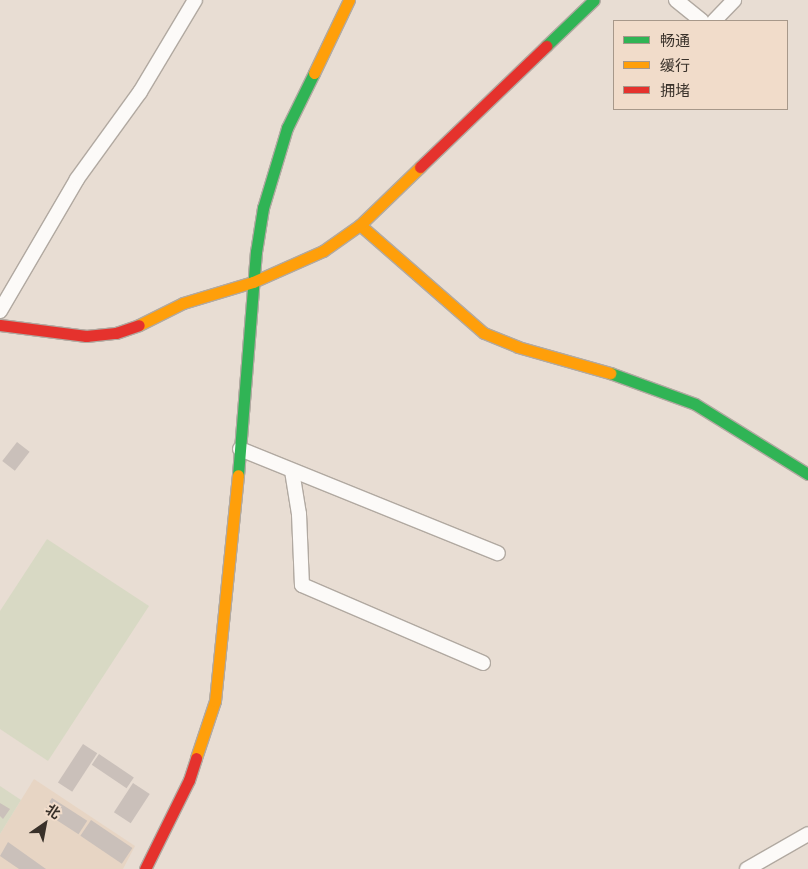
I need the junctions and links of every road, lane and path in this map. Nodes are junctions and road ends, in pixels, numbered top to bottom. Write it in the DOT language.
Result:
graph roads {
  1 [pos="195,0"];
  2 [pos="349,0"];
  3 [pos="594,0"];
  4 [pos="676,0"];
  5 [pos="734,0"];
  6 [pos="701,20"];
  7 [pos="715,20"];
  8 [pos="360,226"];
  9 [pos="253,282"];
  10 [pos="0,311"];
  11 [pos="0,325"];
  12 [pos="240,449"];
  13 [pos="292,471"];
  14 [pos="808,474"];
  15 [pos="498,553"];
  16 [pos="483,663"];
  17 [pos="808,834"];
  18 [pos="145,869"];
  19 [pos="747,869"];
  1 -- 10 [label="street"];
  2 -- 9 [label="street"];
  3 -- 8 [label="street"];
  4 -- 6 [label="street"];
  5 -- 7 [label="street"];
  8 -- 9 [label="street"];
  8 -- 14 [label="street"];
  9 -- 11 [label="street"];
  9 -- 12 [label="street"];
  12 -- 13 [label="street"];
  12 -- 18 [label="street"];
  13 -- 15 [label="street"];
  13 -- 16 [label="street"];
  17 -- 19 [label="street"];
}
